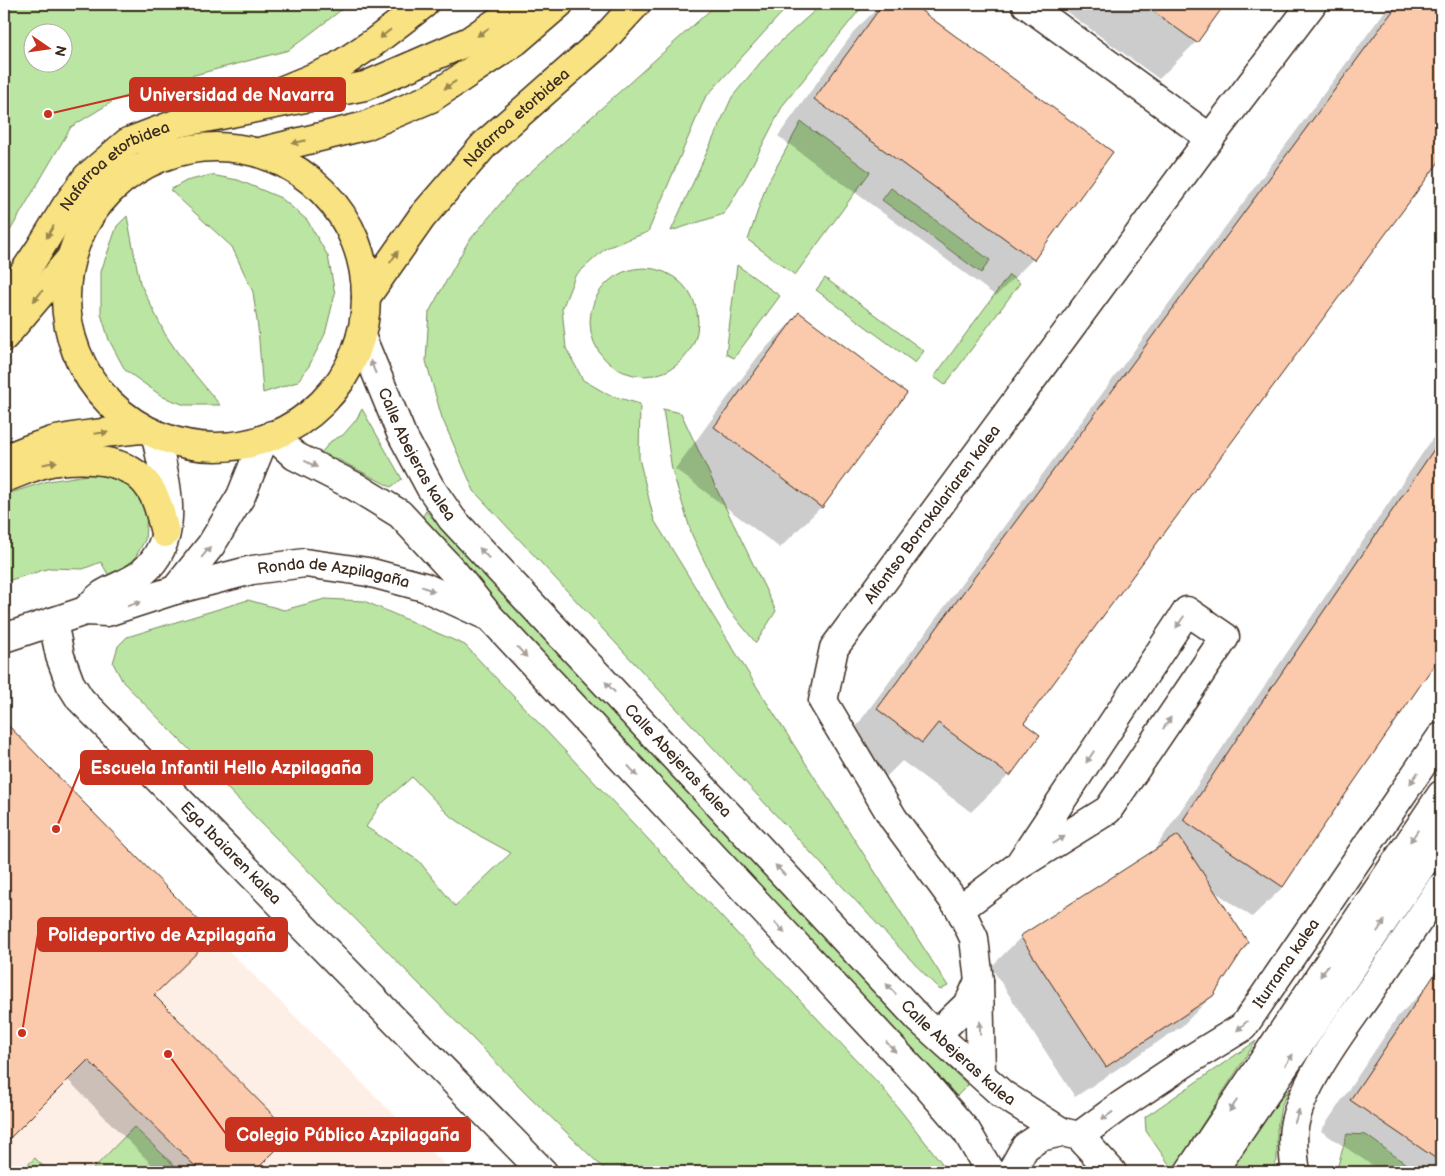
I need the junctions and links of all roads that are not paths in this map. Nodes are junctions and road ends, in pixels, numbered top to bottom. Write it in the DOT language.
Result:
graph roads {
  1 [pos="424,4"];
  2 [pos="523,4"];
  3 [pos="559,4"];
  4 [pos="636,4"];
  5 [pos="654,4"];
  6 [pos="1026,4"];
  7 [pos="1312,4"];
  8 [pos="602,41"];
  9 [pos="221,115"];
  10 [pos="1210,138"];
  11 [pos="259,152"];
  12 [pos="70,259"];
  13 [pos="366,297"];
  14 [pos="4,302"];
  15 [pos="361,336"];
  16 [pos="4,337"];
  17 [pos="149,432"];
  18 [pos="268,437"];
  19 [pos="4,459"];
  20 [pos="4,478"];
  21 [pos="165,533"];
  22 [pos="175,590"];
  23 [pos="85,611"];
  24 [pos="489,616"];
  25 [pos="53,622"];
  26 [pos="4,638"];
  27 [pos="1441,737"];
  28 [pos="1441,795"];
  29 [pos="1441,837"];
  30 [pos="1018,866"];
  31 [pos="1441,887"];
  32 [pos="960,909"];
  33 [pos="979,981"];
  34 [pos="937,1034"];
  35 [pos="981,1074"];
  36 [pos="1070,1134"];
  37 [pos="1293,1170"];
  38 [pos="544,1172"];
  39 [pos="990,1172"];
  40 [pos="1011,1172"];
  41 [pos="1112,1172"];
  42 [pos="1189,1172"];
  43 [pos="1212,1172"];
  1 -- 9 [label="main road, one-way"];
  2 -- 9 [label="main road, Nafarroa etorbidea, one-way"];
  3 -- 11 [label="main road, one-way"];
  4 -- 8 [label="main road, Nafarroa etorbidea"];
  5 -- 8 [label="main road, Nafarroa etorbidea"];
  6 -- 10 [label="street"];
  7 -- 10 [label="street, Alfontso Borrokalariaren kalea"];
  13 -- 8 [label="main road, Nafarroa etorbidea, one-way"];
  9 -- 14 [label="main road, Nafarroa etorbidea, one-way"];
  10 -- 32 [label="street, Alfontso Borrokalariaren kalea"];
  11 -- 12 [label="main road"];
  11 -- 13 [label="main road"];
  12 -- 16 [label="main road, one-way"];
  12 -- 17 [label="main road"];
  13 -- 15 [label="main road"];
  15 -- 18 [label="main road"];
  34 -- 15 [label="street, Calle Abejeras kalea, one-way"];
  17 -- 18 [label="main road"];
  19 -- 17 [label="main road, one-way"];
  17 -- 21 [label="street, Ronda de Azpilagaña"];
  22 -- 18 [label="street, one-way"];
  18 -- 24 [label="street, one-way"];
  20 -- 21 [label="main road, one-way"];
  21 -- 23 [label="street, Ronda de Azpilagaña"];
  23 -- 22 [label="street, Ronda de Azpilagaña, one-way"];
  22 -- 24 [label="street, Ronda de Azpilagaña, one-way"];
  23 -- 25 [label="street, Ronda de Azpilagaña"];
  24 -- 39 [label="street, one-way"];
  25 -- 26 [label="street, Ronda de Azpilagaña"];
  25 -- 38 [label="street, Ega Ibaiaren kalea"];
  27 -- 36 [label="street, Iturrama kalea, one-way"];
  28 -- 42 [label="street, one-way"];
  43 -- 29 [label="street, one-way"];
  30 -- 30 [label="street, one-way"];
  30 -- 32 [label="street"];
  37 -- 31 [label="street, one-way"];
  32 -- 33 [label="street, Alfontso Borrokalariaren kalea"];
  33 -- 34 [label="street"];
  35 -- 33 [label="street, Alfontso Borrokalariaren kalea, one-way"];
  34 -- 35 [label="street, Calle Abejeras kalea"];
  35 -- 36 [label="street, Calle Abejeras kalea"];
  36 -- 40 [label="street, Iturrama kalea"];
  36 -- 41 [label="street, Calle Abejeras kalea"];
}
